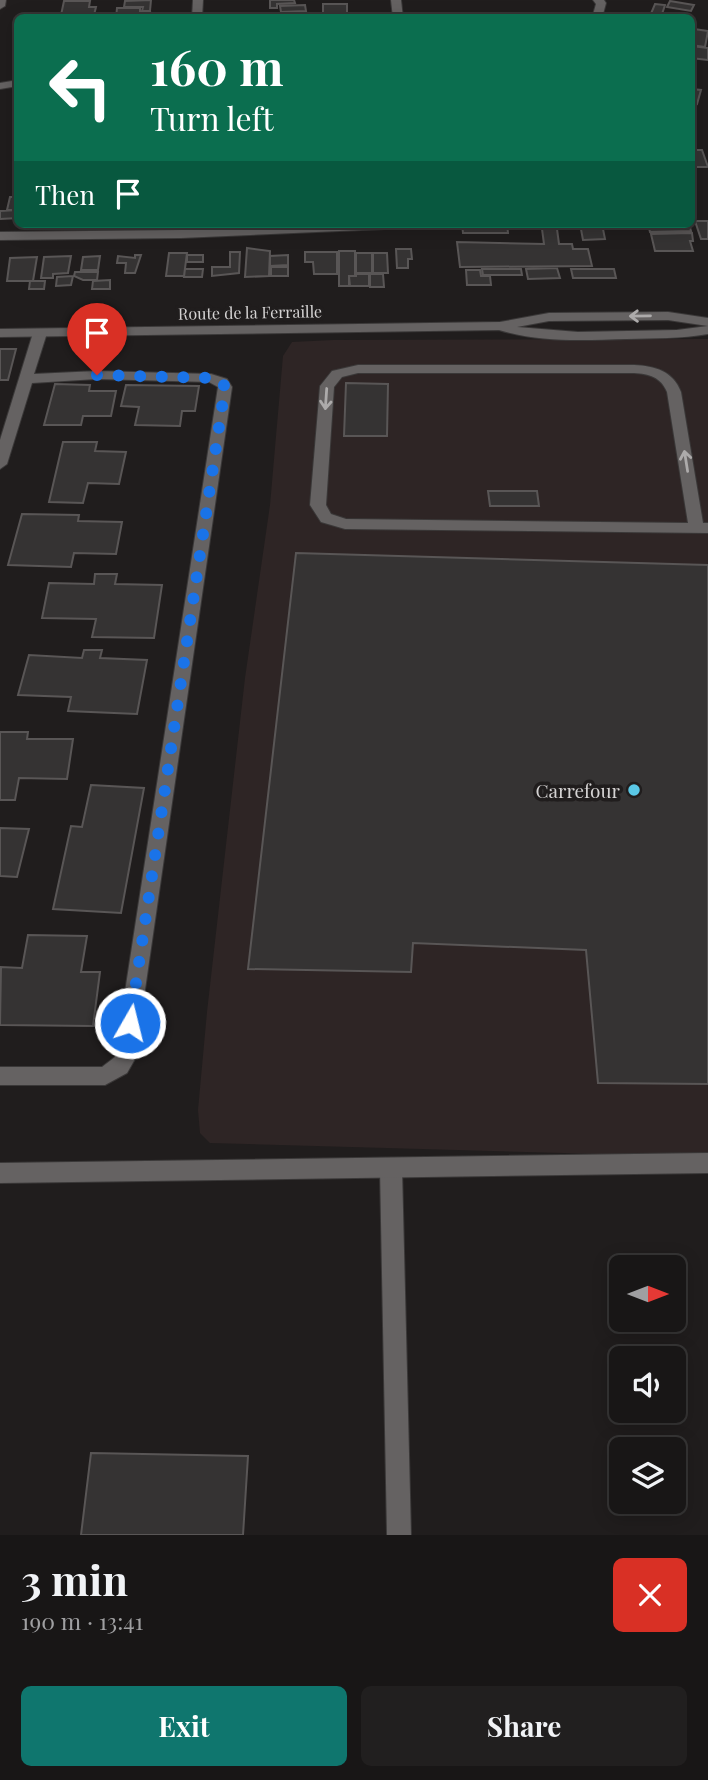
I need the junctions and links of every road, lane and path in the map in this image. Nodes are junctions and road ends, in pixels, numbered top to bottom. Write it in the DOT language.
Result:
graph roads {
  1 [pos="1,0"];
  2 [pos="0,6"];
  3 [pos="227,228"];
  4 [pos="182,229"];
  5 [pos="0,236"];
  6 [pos="708,322"];
  7 [pos="500,326"];
  8 [pos="708,330"];
  9 [pos="0,332"];
  10 [pos="40,332"];
  11 [pos="25,379"];
  12 [pos="0,464"];
  13 [pos="702,528"];
  14 [pos="0,1076"];
  15 [pos="708,1163"];
  16 [pos="391,1169"];
  17 [pos="0,1173"];
  18 [pos="399,1535"];
  1 -- 2 [label="street"];
  3 -- 4 [label="street"];
  4 -- 5 [label="street"];
  6 -- 7 [label="street, Route de la Ferraille, one-way"];
  7 -- 8 [label="street, Route de la Ferraille"];
  7 -- 10 [label="street, Route de la Ferraille"];
  9 -- 10 [label="street, Route de la Ferraille"];
  10 -- 11 [label="street"];
  11 -- 12 [label="street"];
  11 -- 14 [label="street"];
  13 -- 13 [label="street, one-way"];
  15 -- 16 [label="street"];
  16 -- 17 [label="street"];
  16 -- 18 [label="street"];
}
